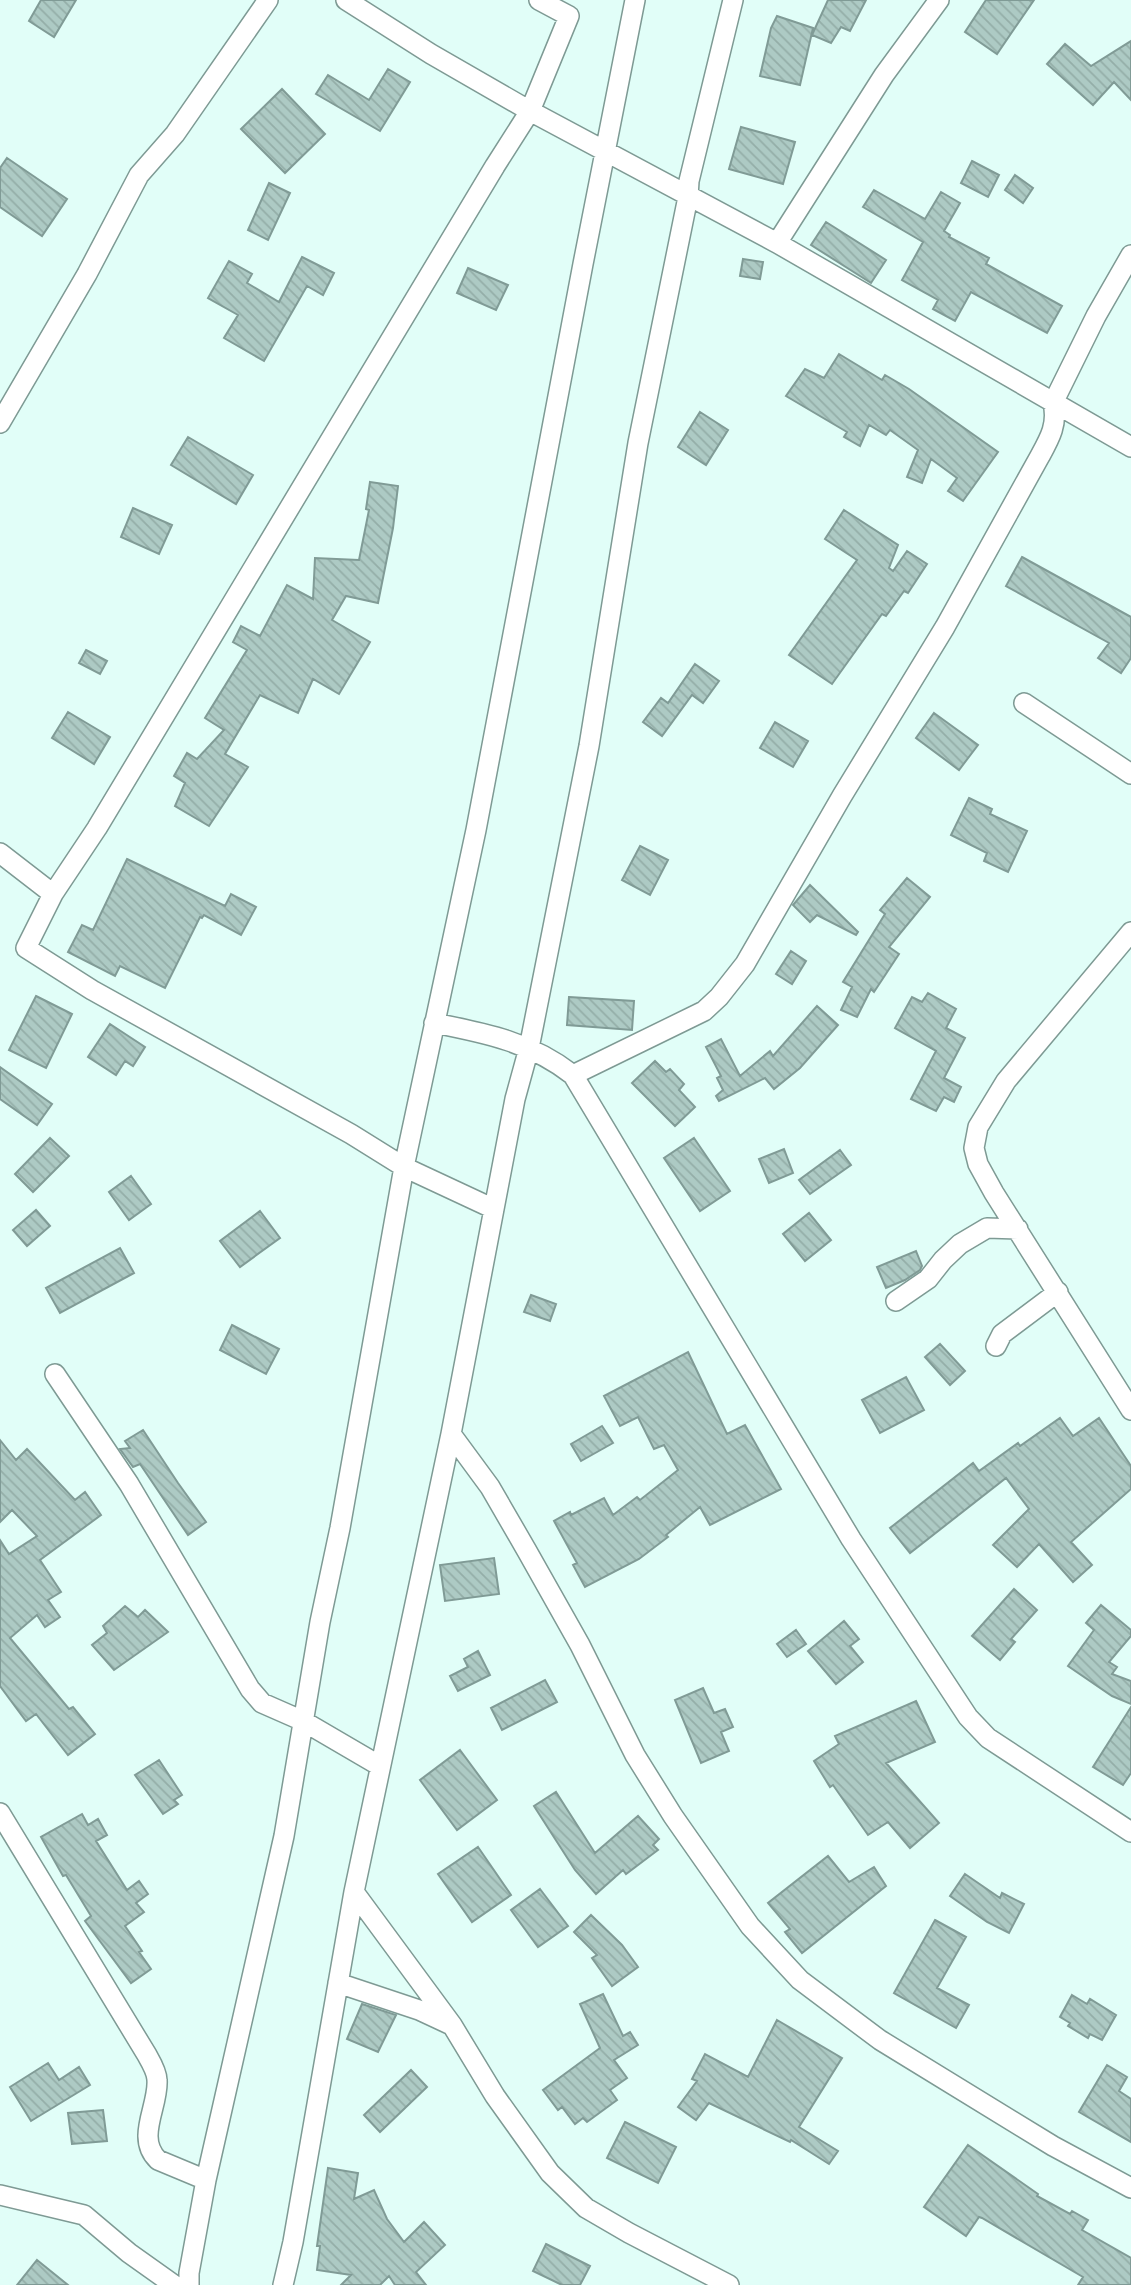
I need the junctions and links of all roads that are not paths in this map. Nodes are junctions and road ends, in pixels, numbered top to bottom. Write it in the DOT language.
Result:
graph roads {
  1 [pos="268,0"];
  2 [pos="345,0"];
  3 [pos="539,0"];
  4 [pos="635,0"];
  5 [pos="733,0"];
  6 [pos="939,0"];
  7 [pos="572,8"];
  8 [pos="530,111"];
  9 [pos="606,151"];
  10 [pos="688,197"];
  11 [pos="777,243"];
  12 [pos="1131,255"];
  13 [pos="1053,403"];
  14 [pos="0,423"];
  15 [pos="1131,447"];
  16 [pos="1024,703"];
  17 [pos="1131,774"];
  18 [pos="0,853"];
  19 [pos="52,894"];
  20 [pos="1131,932"];
  21 [pos="434,1023"];
  22 [pos="529,1048"];
  23 [pos="573,1074"];
  24 [pos="404,1167"];
  25 [pos="494,1209"];
  26 [pos="1018,1229"];
  27 [pos="1058,1292"];
  28 [pos="896,1301"];
  29 [pos="996,1346"];
  30 [pos="55,1374"];
  31 [pos="1131,1410"];
  32 [pos="451,1434"];
  33 [pos="303,1721"];
  34 [pos="380,1766"];
  35 [pos="0,1813"];
  36 [pos="1131,1832"];
  37 [pos="354,1892"];
  38 [pos="338,1983"];
  39 [pos="452,2025"];
  40 [pos="206,2180"];
  41 [pos="1131,2188"];
  42 [pos="0,2195"];
  43 [pos="174,2285"];
  44 [pos="189,2285"];
  45 [pos="282,2285"];
  46 [pos="729,2285"];
  1 -- 14 [label="street"];
  2 -- 8 [label="street"];
  3 -- 7 [label="street"];
  4 -- 9 [label="street"];
  5 -- 10 [label="street"];
  6 -- 11 [label="street"];
  7 -- 8 [label="street"];
  8 -- 9 [label="street"];
  8 -- 19 [label="street"];
  9 -- 10 [label="street"];
  9 -- 21 [label="street"];
  10 -- 11 [label="street"];
  10 -- 22 [label="street"];
  11 -- 13 [label="street"];
  12 -- 13 [label="street"];
  13 -- 15 [label="street"];
  13 -- 23 [label="street"];
  16 -- 17 [label="street"];
  18 -- 19 [label="street"];
  19 -- 24 [label="street"];
  20 -- 26 [label="street"];
  21 -- 22 [label="street"];
  21 -- 24 [label="street"];
  22 -- 23 [label="street"];
  22 -- 25 [label="street"];
  23 -- 36 [label="street"];
  24 -- 25 [label="street"];
  24 -- 33 [label="street"];
  25 -- 32 [label="street"];
  26 -- 27 [label="street"];
  26 -- 28 [label="street"];
  27 -- 29 [label="street"];
  27 -- 31 [label="street"];
  30 -- 33 [label="street"];
  32 -- 34 [label="street"];
  32 -- 41 [label="street"];
  33 -- 34 [label="street"];
  33 -- 40 [label="street"];
  34 -- 37 [label="street"];
  35 -- 40 [label="street"];
  37 -- 38 [label="street"];
  37 -- 39 [label="street"];
  38 -- 39 [label="street"];
  38 -- 45 [label="street"];
  39 -- 46 [label="street"];
  40 -- 44 [label="street"];
  42 -- 43 [label="street"];
}
